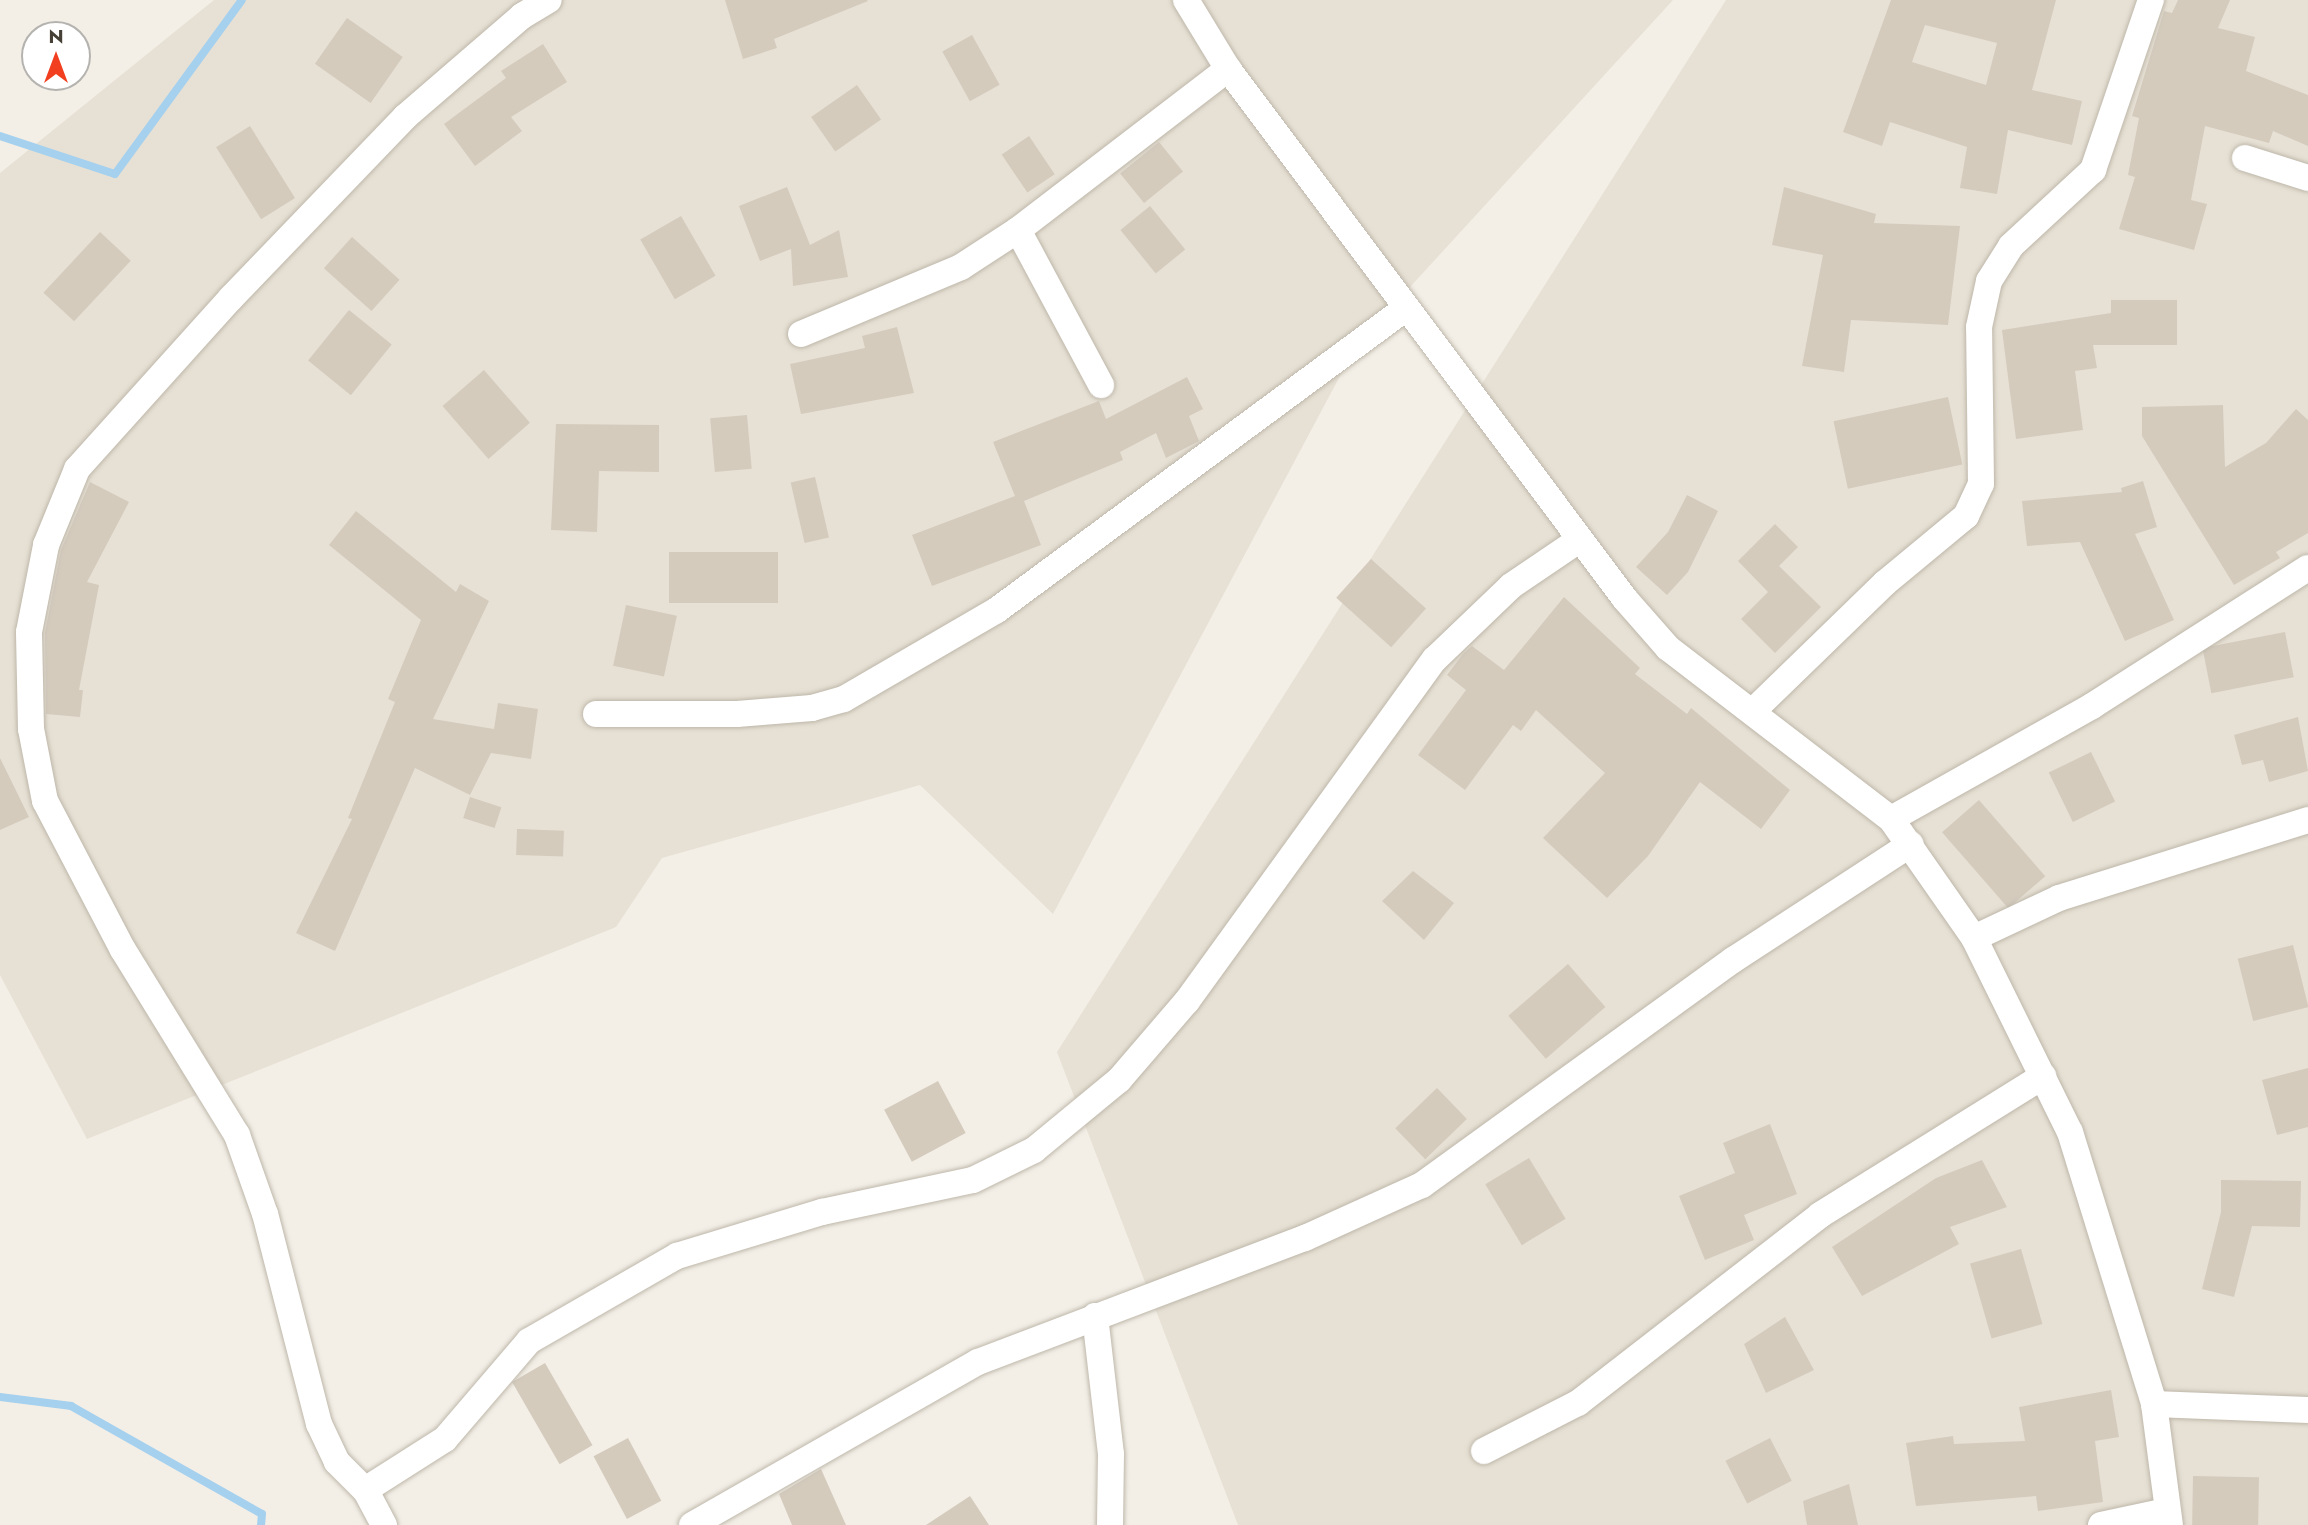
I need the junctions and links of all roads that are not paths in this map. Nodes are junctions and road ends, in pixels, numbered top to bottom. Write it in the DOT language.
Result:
graph roads {
  1 [pos="549,0"];
  2 [pos="1186,0"];
  3 [pos="2151,0"];
  4 [pos="1228,69"];
  5 [pos="2245,158"];
  6 [pos="2308,178"];
  7 [pos="1018,230"];
  8 [pos="1406,308"];
  9 [pos="801,334"];
  10 [pos="1101,385"];
  11 [pos="1579,540"];
  12 [pos="2308,568"];
  13 [pos="1753,711"];
  14 [pos="596,714"];
  15 [pos="1891,819"];
  16 [pos="2308,820"];
  17 [pos="1911,844"];
  18 [pos="1974,937"];
  19 [pos="2043,1076"];
  20 [pos="1095,1316"];
  21 [pos="2154,1404"];
  22 [pos="2308,1410"];
  23 [pos="1484,1451"];
  24 [pos="365,1490"];
  25 [pos="2169,1518"];
  26 [pos="384,1525"];
  27 [pos="692,1525"];
  28 [pos="1110,1525"];
  29 [pos="2101,1525"];
  1 -- 24 [label="street"];
  2 -- 4 [label="street"];
  3 -- 13 [label="street"];
  4 -- 7 [label="street"];
  4 -- 8 [label="street"];
  5 -- 6 [label="street"];
  7 -- 9 [label="street"];
  7 -- 10 [label="street"];
  8 -- 11 [label="street"];
  8 -- 14 [label="street"];
  11 -- 13 [label="street"];
  11 -- 24 [label="street"];
  12 -- 15 [label="street"];
  13 -- 15 [label="street"];
  15 -- 17 [label="street"];
  16 -- 18 [label="street"];
  17 -- 18 [label="street"];
  17 -- 20 [label="street"];
  18 -- 19 [label="street"];
  19 -- 21 [label="street"];
  19 -- 23 [label="street"];
  20 -- 27 [label="street"];
  20 -- 28 [label="street"];
  21 -- 22 [label="street"];
  21 -- 25 [label="street"];
  24 -- 26 [label="street"];
  25 -- 29 [label="street"];
}
